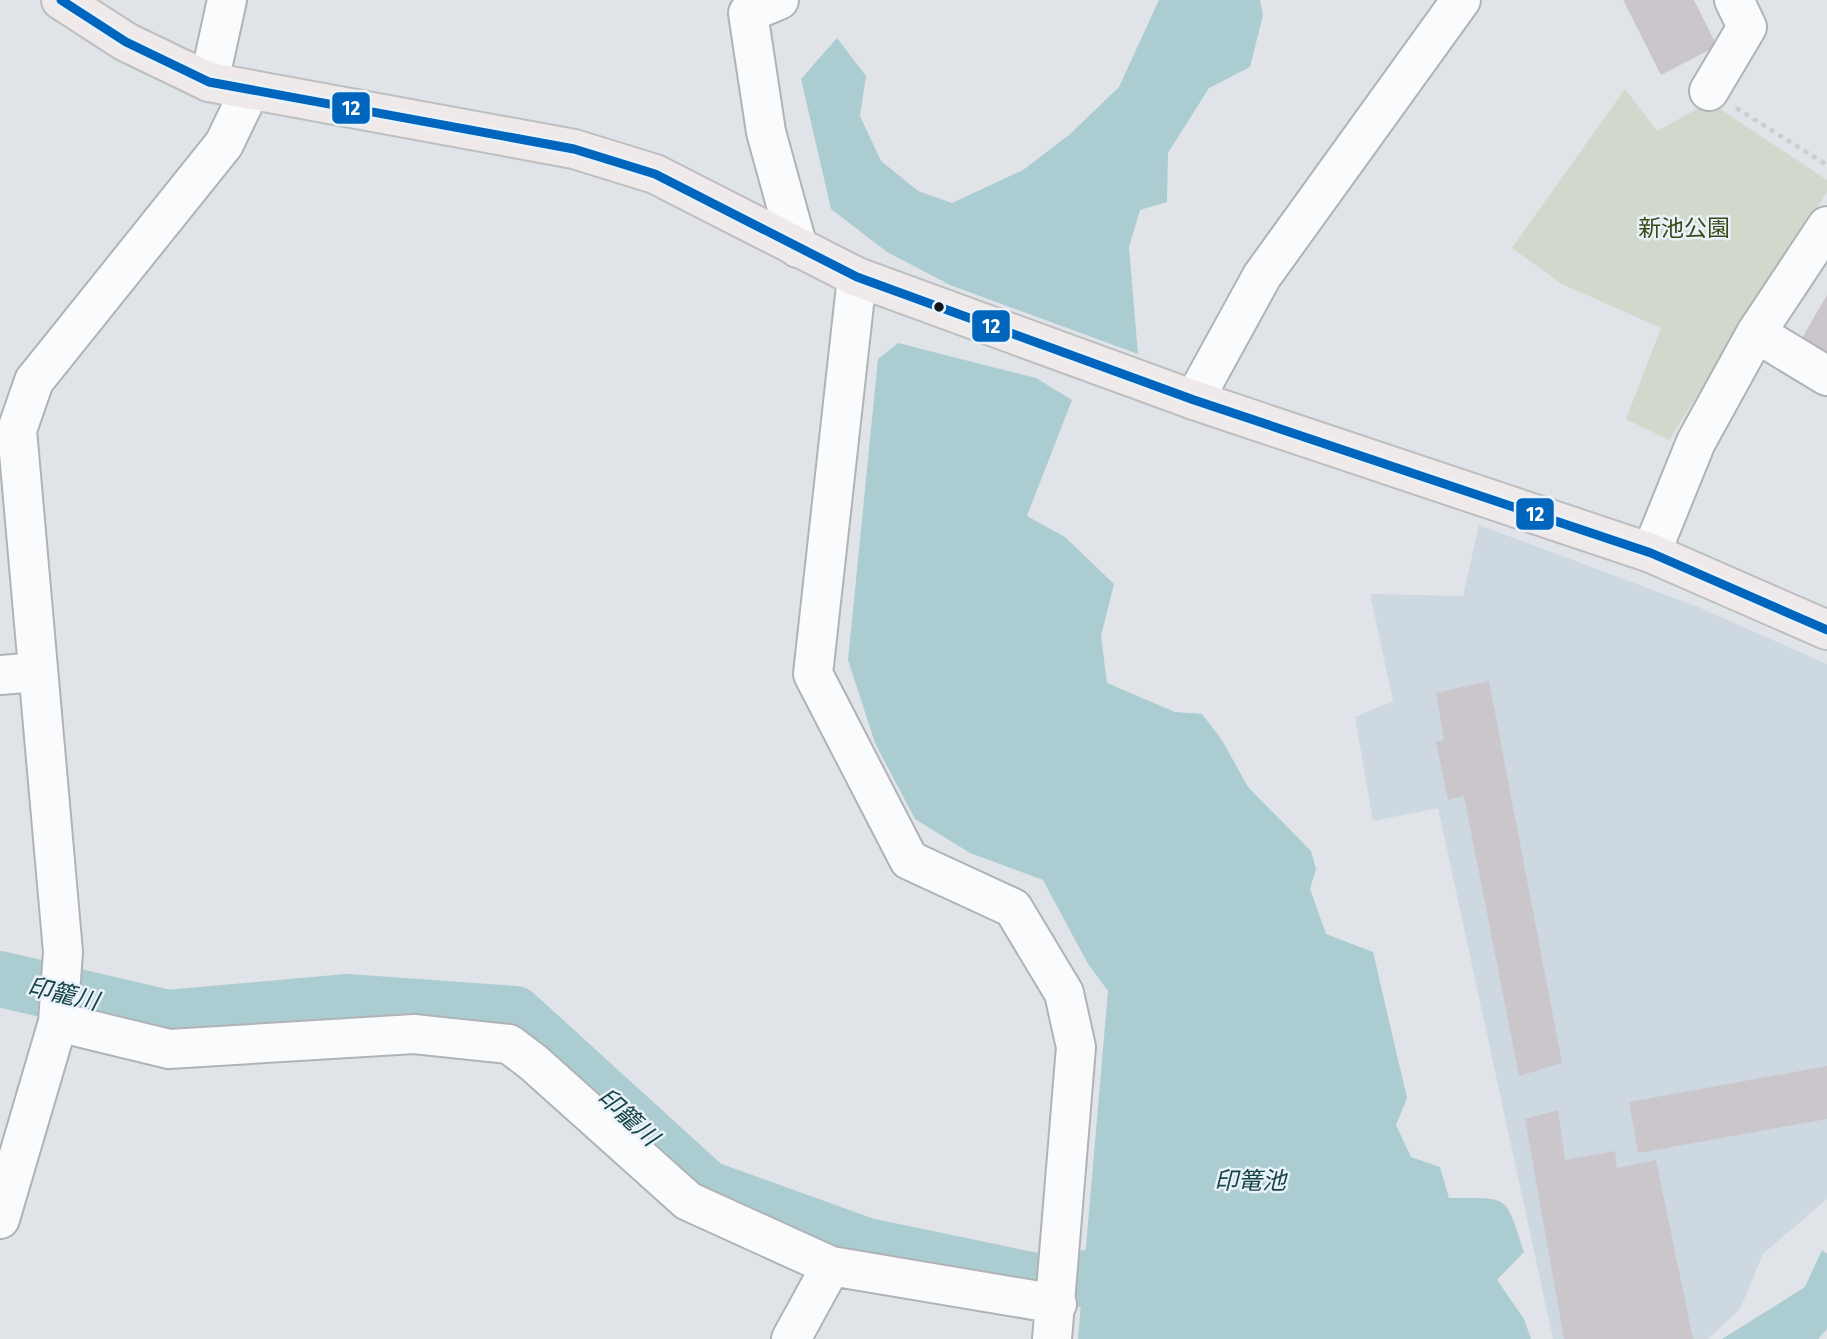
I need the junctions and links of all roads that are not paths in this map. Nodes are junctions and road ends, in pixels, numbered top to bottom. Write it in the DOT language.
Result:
graph roads {
  1 [pos="61,0"];
  2 [pos="227,0"];
  3 [pos="779,0"];
  4 [pos="1461,0"];
  5 [pos="1734,0"];
  6 [pos="209,82"];
  7 [pos="250,90"];
  8 [pos="1709,91"];
  9 [pos="1827,226"];
  10 [pos="798,248"];
  11 [pos="858,277"];
  12 [pos="1756,333"];
  13 [pos="1827,376"];
  14 [pos="1194,400"];
  15 [pos="1651,553"];
  16 [pos="1827,630"];
  17 [pos="38,672"];
  18 [pos="0,676"];
  19 [pos="58,1023"];
  20 [pos="0,1219"];
  21 [pos="831,1266"];
  22 [pos="1054,1322"];
  23 [pos="791,1339"];
  1 -- 6 [label="main road"];
  2 -- 6 [label="street"];
  3 -- 10 [label="street"];
  4 -- 14 [label="street"];
  5 -- 8 [label="street"];
  6 -- 7 [label="main road"];
  7 -- 10 [label="main road"];
  7 -- 17 [label="street"];
  9 -- 12 [label="street"];
  10 -- 11 [label="main road"];
  11 -- 14 [label="main road"];
  11 -- 22 [label="street"];
  12 -- 13 [label="street"];
  12 -- 15 [label="street"];
  14 -- 15 [label="main road"];
  15 -- 16 [label="main road"];
  17 -- 18 [label="street"];
  17 -- 19 [label="street"];
  19 -- 20 [label="street"];
  19 -- 21 [label="street"];
  21 -- 22 [label="street"];
  21 -- 23 [label="street"];
}
